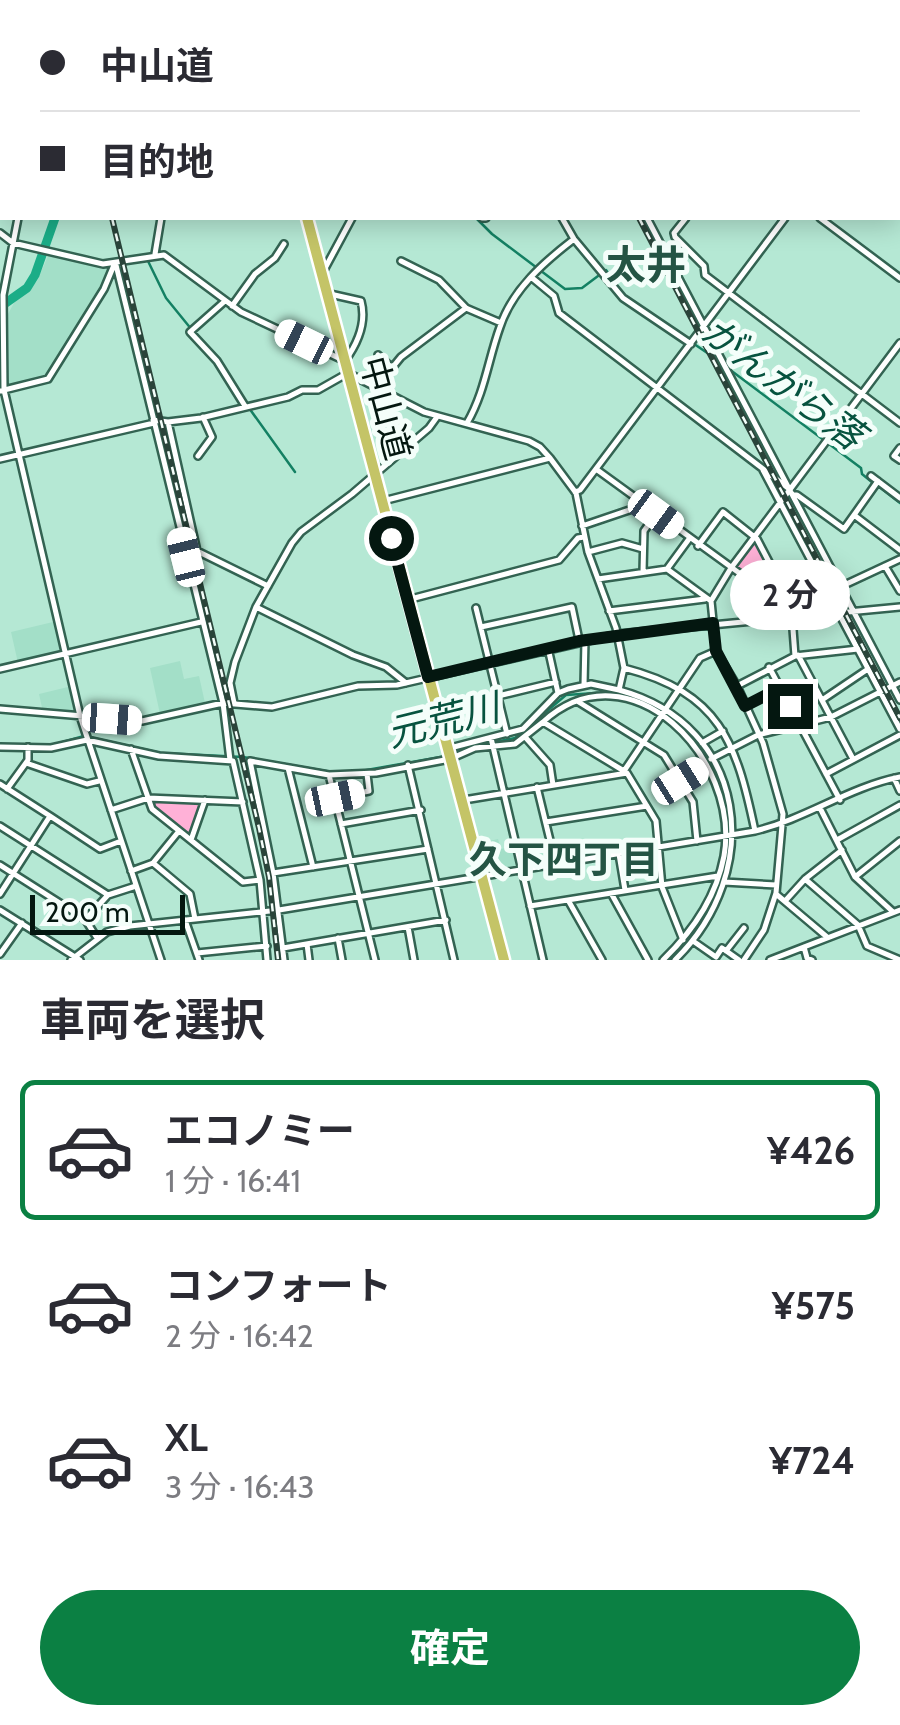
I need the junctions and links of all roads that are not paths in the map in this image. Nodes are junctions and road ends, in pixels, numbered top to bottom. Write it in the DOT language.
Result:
graph roads {
  1 [pos="18,220"];
  2 [pos="160,220"];
  3 [pos="308,220"];
  4 [pos="351,220"];
  5 [pos="563,220"];
  6 [pos="648,220"];
  7 [pos="684,220"];
  8 [pos="784,220"];
  9 [pos="823,220"];
  10 [pos="0,233"];
  11 [pos="574,240"];
  12 [pos="12,243"];
  13 [pos="284,244"];
  14 [pos="155,254"];
  15 [pos="401,261"];
  16 [pos="115,265"];
  17 [pos="322,274"];
  18 [pos="532,277"];
  19 [pos="900,278"];
  20 [pos="327,294"];
  21 [pos="728,294"];
  22 [pos="225,301"];
  23 [pos="232,306"];
  24 [pos="466,308"];
  25 [pos="2,311"];
  26 [pos="501,323"];
  27 [pos="704,326"];
  28 [pos="900,343"];
  29 [pos="691,344"];
  30 [pos="378,355"];
  31 [pos="346,367"];
  32 [pos="658,388"];
  33 [pos="2,390"];
  34 [pos="862,394"];
  35 [pos="245,406"];
  36 [pos="203,417"];
  37 [pos="436,417"];
  38 [pos="154,422"];
  39 [pos="168,422"];
  40 [pos="467,422"];
  41 [pos="900,423"];
  42 [pos="900,448"];
  43 [pos="18,455"];
  44 [pos="198,456"];
  45 [pos="550,458"];
  46 [pos="0,459"];
  47 [pos="900,460"];
  48 [pos="762,467"];
  49 [pos="596,468"];
  50 [pos="375,474"];
  51 [pos="575,492"];
  52 [pos="792,493"];
  53 [pos="900,498"];
  54 [pos="382,501"];
  55 [pos="781,504"];
  56 [pos="644,505"];
  57 [pos="656,514"];
  58 [pos="854,515"];
  59 [pos="582,526"];
  60 [pos="584,537"];
  61 [pos="754,537"];
  62 [pos="689,538"];
  63 [pos="698,546"];
  64 [pos="643,548"];
  65 [pos="900,550"];
  66 [pos="588,552"];
  67 [pos="900,559"];
  68 [pos="814,565"];
  69 [pos="885,566"];
  70 [pos="731,568"];
  71 [pos="668,569"];
  72 [pos="643,572"];
  73 [pos="598,579"];
  74 [pos="780,582"];
  75 [pos="268,586"];
  76 [pos="840,587"];
  77 [pos="764,591"];
  78 [pos="900,591"];
  79 [pos="406,600"];
  80 [pos="708,600"];
  81 [pos="900,606"];
  82 [pos="256,607"];
  83 [pos="476,608"];
  84 [pos="610,611"];
  85 [pos="853,611"];
  86 [pos="838,612"];
  87 [pos="792,616"];
  88 [pos="766,618"];
  89 [pos="201,622"];
  90 [pos="713,623"];
  91 [pos="481,627"];
  92 [pos="618,634"];
  93 [pos="582,641"];
  94 [pos="548,648"];
  95 [pos="858,650"];
  96 [pos="716,651"];
  97 [pos="65,654"];
  98 [pos="797,656"];
  99 [pos="490,662"];
  100 [pos="769,667"];
  101 [pos="624,668"];
  102 [pos="0,669"];
  103 [pos="868,669"];
  104 [pos="428,677"];
  105 [pos="556,682"];
  106 [pos="900,682"];
  107 [pos="406,683"];
  108 [pos="584,685"];
  109 [pos="736,686"];
  110 [pos="893,686"];
  111 [pos="780,688"];
  112 [pos="619,690"];
  113 [pos="678,690"];
  114 [pos="558,692"];
  115 [pos="881,693"];
  116 [pos="498,696"];
  117 [pos="574,699"];
  118 [pos="822,700"];
  119 [pos="900,700"];
  120 [pos="224,703"];
  121 [pos="234,704"];
  122 [pos="745,706"];
  123 [pos="0,709"];
  124 [pos="663,711"];
  125 [pos="80,716"];
  126 [pos="831,717"];
  127 [pos="542,722"];
  128 [pos="800,725"];
  129 [pos="723,731"];
  130 [pos="900,732"];
  131 [pos="507,734"];
  132 [pos="758,735"];
  133 [pos="491,738"];
  134 [pos="526,738"];
  135 [pos="87,740"];
  136 [pos="643,741"];
  137 [pos="702,744"];
  138 [pos="0,747"];
  139 [pos="28,747"];
  140 [pos="492,747"];
  141 [pos="131,748"];
  142 [pos="732,748"];
  143 [pos="448,754"];
  144 [pos="229,757"];
  145 [pos="853,759"];
  146 [pos="708,762"];
  147 [pos="26,764"];
  148 [pos="408,765"];
  149 [pos="288,768"];
  150 [pos="624,771"];
  151 [pos="367,774"];
  152 [pos="826,774"];
  153 [pos="329,775"];
  154 [pos="897,778"];
  155 [pos="100,780"];
  156 [pos="680,781"];
  157 [pos="553,785"];
  158 [pos="3,786"];
  159 [pos="538,787"];
  160 [pos="900,790"];
  161 [pos="502,793"];
  162 [pos="148,798"];
  163 [pos="335,798"];
  164 [pos="205,800"];
  165 [pos="461,800"];
  166 [pos="840,800"];
  167 [pos="243,802"];
  168 [pos="900,805"];
  169 [pos="647,806"];
  170 [pos="820,808"];
  171 [pos="110,810"];
  172 [pos="421,810"];
  173 [pos="50,816"];
  174 [pos="546,822"];
  175 [pos="341,824"];
  176 [pos="782,825"];
  177 [pos="0,826"];
  178 [pos="179,831"];
  179 [pos="755,831"];
  180 [pos="728,836"];
  181 [pos="190,840"];
  182 [pos="837,840"];
  183 [pos="121,841"];
  184 [pos="698,841"];
  185 [pos="900,841"];
  186 [pos="31,846"];
  187 [pos="430,848"];
  188 [pos="660,848"];
  189 [pos="842,850"];
  190 [pos="619,854"];
  191 [pos="351,860"];
  192 [pos="153,863"];
  193 [pos="556,864"];
  194 [pos="0,865"];
  195 [pos="312,867"];
  196 [pos="521,870"];
  197 [pos="131,871"];
  198 [pos="13,873"];
  199 [pos="273,873"];
  200 [pos="482,876"];
  201 [pos="718,876"];
  202 [pos="855,876"];
  203 [pos="805,879"];
  204 [pos="260,880"];
  205 [pos="724,882"];
  206 [pos="437,884"];
  207 [pos="662,884"];
  208 [pos="777,885"];
  209 [pos="136,886"];
  210 [pos="625,890"];
  211 [pos="611,893"];
  212 [pos="776,893"];
  213 [pos="0,894"];
  214 [pos="108,894"];
  215 [pos="359,897"];
  216 [pos="568,900"];
  217 [pos="786,900"];
  218 [pos="530,906"];
  219 [pos="0,910"];
  220 [pos="279,910"];
  221 [pos="896,911"];
  222 [pos="264,912"];
  223 [pos="195,919"];
  224 [pos="86,920"];
  225 [pos="186,920"];
  226 [pos="446,920"];
  227 [pos="22,924"];
  228 [pos="148,924"];
  229 [pos="858,926"];
  230 [pos="408,927"];
  231 [pos="744,928"];
  232 [pos="368,933"];
  233 [pos="97,938"];
  234 [pos="338,938"];
  235 [pos="827,938"];
  236 [pos="683,940"];
  237 [pos="693,941"];
  238 [pos="306,944"];
  239 [pos="266,946"];
  240 [pos="804,947"];
  241 [pos="283,948"];
  242 [pos="876,950"];
  243 [pos="726,951"];
  244 [pos="0,954"];
  245 [pos="198,956"];
  246 [pos="75,959"];
  247 [pos="599,959"];
  248 [pos="161,960"];
  249 [pos="267,960"];
  250 [pos="284,960"];
  251 [pos="308,960"];
  252 [pos="342,960"];
  253 [pos="374,960"];
  254 [pos="414,960"];
  255 [pos="454,960"];
  256 [pos="504,960"];
  257 [pos="543,960"];
  258 [pos="648,960"];
  259 [pos="663,960"];
  260 [pos="675,960"];
  261 [pos="742,960"];
  262 [pos="770,960"];
  263 [pos="812,960"];
  264 [pos="872,960"];
  265 [pos="900,960"];
  1 -- 12 [label="street"];
  2 -- 14 [label="street"];
  3 -- 17 [label="highway, 中山道"];
  4 -- 17 [label="street"];
  5 -- 11 [label="street"];
  6 -- 27 [label="street"];
  7 -- 21 [label="street"];
  8 -- 21 [label="street"];
  9 -- 19 [label="street"];
  10 -- 12 [label="street"];
  11 -- 18 [label="street"];
  11 -- 29 [label="street"];
  12 -- 16 [label="street"];
  12 -- 25 [label="street"];
  13 -- 23 [label="street"];
  14 -- 16 [label="street"];
  14 -- 22 [label="street"];
  15 -- 24 [label="street"];
  16 -- 33 [label="street"];
  16 -- 38 [label="street"];
  17 -- 20 [label="highway, 中山道"];
  18 -- 26 [label="street"];
  18 -- 32 [label="street"];
  20 -- 31 [label="highway, 中山道"];
  20 -- 31 [label="street"];
  21 -- 27 [label="street"];
  21 -- 34 [label="street"];
  22 -- 23 [label="street"];
  22 -- 35 [label="street"];
  23 -- 31 [label="street"];
  24 -- 26 [label="street"];
  24 -- 30 [label="street"];
  25 -- 33 [label="street"];
  26 -- 40 [label="street"];
  27 -- 29 [label="street"];
  27 -- 52 [label="street"];
  28 -- 34 [label="street"];
  29 -- 32 [label="street"];
  31 -- 35 [label="street"];
  31 -- 37 [label="street"];
  31 -- 50 [label="highway, 中山道"];
  32 -- 48 [label="street"];
  32 -- 49 [label="street"];
  33 -- 43 [label="street"];
  34 -- 41 [label="street"];
  34 -- 52 [label="street"];
  35 -- 36 [label="street"];
  36 -- 39 [label="street"];
  36 -- 44 [label="street"];
  37 -- 40 [label="street"];
  37 -- 50 [label="street"];
  38 -- 39 [label="street"];
  38 -- 43 [label="street"];
  38 -- 89 [label="street"];
  39 -- 75 [label="street"];
  40 -- 45 [label="street"];
  42 -- 47 [label="street"];
  43 -- 46 [label="street"];
  43 -- 97 [label="street"];
  45 -- 51 [label="street"];
  45 -- 54 [label="street"];
  48 -- 52 [label="street"];
  48 -- 55 [label="street"];
  49 -- 51 [label="street"];
  49 -- 56 [label="street"];
  50 -- 54 [label="highway, 中山道"];
  50 -- 75 [label="street"];
  51 -- 59 [label="street"];
  52 -- 55 [label="street"];
  52 -- 58 [label="street"];
  52 -- 76 [label="street"];
  53 -- 58 [label="street"];
  54 -- 79 [label="highway, 中山道"];
  55 -- 61 [label="street"];
  55 -- 68 [label="street"];
  56 -- 57 [label="street"];
  56 -- 59 [label="street"];
  57 -- 62 [label="street"];
  57 -- 64 [label="street"];
  58 -- 65 [label="street"];
  59 -- 60 [label="street"];
  60 -- 66 [label="street"];
  60 -- 79 [label="street"];
  61 -- 63 [label="street"];
  61 -- 70 [label="street"];
  61 -- 74 [label="street"];
  62 -- 63 [label="street"];
  62 -- 71 [label="street"];
  63 -- 70 [label="street"];
  64 -- 66 [label="street"];
  64 -- 72 [label="street"];
  66 -- 73 [label="street"];
  67 -- 69 [label="street"];
  68 -- 74 [label="street"];
  68 -- 86 [label="street"];
  69 -- 76 [label="street"];
  69 -- 78 [label="street"];
  70 -- 77 [label="street"];
  70 -- 80 [label="street"];
  71 -- 72 [label="street"];
  71 -- 80 [label="street"];
  72 -- 73 [label="street"];
  73 -- 84 [label="street"];
  74 -- 77 [label="street"];
  75 -- 82 [label="street"];
  76 -- 85 [label="street"];
  77 -- 88 [label="street"];
  79 -- 104 [label="highway, 中山道"];
  80 -- 84 [label="street"];
  80 -- 90 [label="street"];
  81 -- 85 [label="street"];
  82 -- 107 [label="street"];
  82 -- 121 [label="street"];
  83 -- 91 [label="street"];
  84 -- 92 [label="street"];
  85 -- 86 [label="street"];
  85 -- 110 [label="street"];
  86 -- 87 [label="street"];
  86 -- 95 [label="street"];
  87 -- 88 [label="street"];
  87 -- 98 [label="street"];
  88 -- 90 [label="street"];
  89 -- 97 [label="street"];
  89 -- 120 [label="street"];
  90 -- 92 [label="street"];
  90 -- 96 [label="street"];
  91 -- 93 [label="street"];
  91 -- 99 [label="street"];
  92 -- 93 [label="street"];
  92 -- 101 [label="street"];
  93 -- 94 [label="street"];
  93 -- 108 [label="street"];
  94 -- 99 [label="street"];
  94 -- 105 [label="street"];
  95 -- 98 [label="street"];
  95 -- 103 [label="street"];
  96 -- 109 [label="street"];
  96 -- 113 [label="street"];
  97 -- 102 [label="street"];
  97 -- 125 [label="street"];
  98 -- 100 [label="street"];
  98 -- 118 [label="street"];
  99 -- 104 [label="street"];
  99 -- 116 [label="street"];
  100 -- 109 [label="street"];
  100 -- 111 [label="street"];
  101 -- 112 [label="street"];
  101 -- 113 [label="street"];
  103 -- 115 [label="street"];
  103 -- 118 [label="street"];
  104 -- 107 [label="street"];
  104 -- 143 [label="highway, 中山道"];
  105 -- 114 [label="street"];
  105 -- 116 [label="street"];
  106 -- 110 [label="street"];
  107 -- 121 [label="street"];
  108 -- 112 [label="street"];
  108 -- 114 [label="street"];
  109 -- 122 [label="street"];
  110 -- 115 [label="street"];
  110 -- 119 [label="street"];
  111 -- 122 [label="street"];
  111 -- 128 [label="street"];
  112 -- 124 [label="street"];
  113 -- 124 [label="street"];
  113 -- 129 [label="street"];
  114 -- 131 [label="street"];
  115 -- 126 [label="street"];
  115 -- 130 [label="street"];
  116 -- 131 [label="street"];
  117 -- 124 [label="street"];
  117 -- 127 [label="street"];
  117 -- 136 [label="street"];
  118 -- 126 [label="street"];
  120 -- 121 [label="street"];
  120 -- 125 [label="street"];
  120 -- 144 [label="street"];
  122 -- 132 [label="street"];
  123 -- 125 [label="street"];
  124 -- 136 [label="street"];
  124 -- 137 [label="street"];
  124 -- 146 [label="street"];
  125 -- 135 [label="street"];
  126 -- 128 [label="street"];
  126 -- 145 [label="street"];
  127 -- 134 [label="street"];
  127 -- 150 [label="street"];
  128 -- 132 [label="street"];
  128 -- 152 [label="street"];
  129 -- 137 [label="street"];
  129 -- 142 [label="street"];
  130 -- 145 [label="street"];
  131 -- 133 [label="street"];
  132 -- 142 [label="street"];
  132 -- 176 [label="street"];
  133 -- 140 [label="street"];
  133 -- 143 [label="street"];
  134 -- 140 [label="street"];
  134 -- 157 [label="street"];
  135 -- 139 [label="street"];
  135 -- 141 [label="street"];
  135 -- 155 [label="street"];
  136 -- 150 [label="street"];
  136 -- 156 [label="street"];
  137 -- 146 [label="street"];
  138 -- 139 [label="street"];
  139 -- 147 [label="street"];
  140 -- 143 [label="street"];
  140 -- 161 [label="street"];
  141 -- 144 [label="street"];
  141 -- 162 [label="street"];
  142 -- 146 [label="street"];
  142 -- 179 [label="street"];
  143 -- 148 [label="street"];
  143 -- 165 [label="highway, 中山道"];
  144 -- 167 [label="street"];
  145 -- 152 [label="street"];
  146 -- 156 [label="street"];
  146 -- 180 [label="street"];
  147 -- 155 [label="street"];
  147 -- 158 [label="street"];
  148 -- 151 [label="street"];
  148 -- 172 [label="street"];
  149 -- 153 [label="street"];
  149 -- 195 [label="street"];
  149 -- 199 [label="street"];
  150 -- 157 [label="street"];
  150 -- 169 [label="street"];
  151 -- 153 [label="street"];
  151 -- 163 [label="street"];
  152 -- 166 [label="street"];
  153 -- 163 [label="street"];
  154 -- 160 [label="street"];
  154 -- 166 [label="street"];
  155 -- 171 [label="street"];
  156 -- 184 [label="street"];
  157 -- 159 [label="street"];
  158 -- 173 [label="street"];
  159 -- 161 [label="street"];
  159 -- 174 [label="street"];
  161 -- 165 [label="street"];
  161 -- 196 [label="street"];
  162 -- 164 [label="street"];
  162 -- 171 [label="street"];
  162 -- 178 [label="street"];
  163 -- 175 [label="street"];
  164 -- 167 [label="street"];
  164 -- 181 [label="street"];
  165 -- 200 [label="highway, 中山道"];
  166 -- 170 [label="street"];
  167 -- 204 [label="street"];
  168 -- 182 [label="street"];
  169 -- 174 [label="street"];
  169 -- 188 [label="street"];
  170 -- 176 [label="street"];
  170 -- 182 [label="street"];
  171 -- 183 [label="street"];
  172 -- 175 [label="street"];
  172 -- 187 [label="street"];
  173 -- 183 [label="street"];
  173 -- 186 [label="street"];
  174 -- 193 [label="street"];
  175 -- 191 [label="street"];
  176 -- 179 [label="street"];
  176 -- 208 [label="street"];
  177 -- 186 [label="street"];
  178 -- 181 [label="street"];
  178 -- 192 [label="street"];
  179 -- 180 [label="street"];
  180 -- 184 [label="street"];
  180 -- 201 [label="street"];
  180 -- 205 [label="street"];
  181 -- 204 [label="street"];
  182 -- 189 [label="street"];
  183 -- 197 [label="street"];
  184 -- 188 [label="street"];
  185 -- 202 [label="street"];
  186 -- 198 [label="street"];
  186 -- 214 [label="street"];
  187 -- 191 [label="street"];
  187 -- 206 [label="street"];
  188 -- 190 [label="street"];
  188 -- 207 [label="street"];
  189 -- 202 [label="street"];
  189 -- 203 [label="street"];
  190 -- 193 [label="street"];
  190 -- 210 [label="street"];
  191 -- 195 [label="street"];
  191 -- 215 [label="street"];
  192 -- 197 [label="street"];
  192 -- 223 [label="street"];
  193 -- 196 [label="street"];
  194 -- 198 [label="street"];
  195 -- 199 [label="street"];
  196 -- 200 [label="street"];
  196 -- 218 [label="street"];
  197 -- 209 [label="street"];
  198 -- 213 [label="street"];
  198 -- 224 [label="street"];
  199 -- 220 [label="street"];
  200 -- 206 [label="street"];
  200 -- 256 [label="highway, 中山道"];
  201 -- 207 [label="street"];
  201 -- 236 [label="street"];
  202 -- 221 [label="street"];
  203 -- 217 [label="street"];
  203 -- 229 [label="street"];
  204 -- 222 [label="street"];
  205 -- 208 [label="street"];
  205 -- 237 [label="street"];
  206 -- 215 [label="street"];
  206 -- 226 [label="street"];
  207 -- 210 [label="street"];
  207 -- 236 [label="street"];
  208 -- 212 [label="street"];
  209 -- 214 [label="street"];
  209 -- 228 [label="street"];
  210 -- 211 [label="street"];
  211 -- 216 [label="street"];
  211 -- 258 [label="street"];
  212 -- 217 [label="street"];
  212 -- 261 [label="street"];
  214 -- 224 [label="street"];
  215 -- 220 [label="street"];
  215 -- 232 [label="street"];
  216 -- 218 [label="street"];
  216 -- 247 [label="street"];
  217 -- 235 [label="street"];
  218 -- 257 [label="street"];
  219 -- 227 [label="street"];
  220 -- 222 [label="street"];
  220 -- 241 [label="street"];
  221 -- 229 [label="street"];
  222 -- 223 [label="street"];
  222 -- 239 [label="street"];
  223 -- 225 [label="street"];
  224 -- 233 [label="street"];
  225 -- 228 [label="street"];
  225 -- 245 [label="street"];
  226 -- 230 [label="street"];
  226 -- 255 [label="street"];
  227 -- 244 [label="street"];
  227 -- 246 [label="street"];
  228 -- 233 [label="street"];
  228 -- 248 [label="street"];
  229 -- 235 [label="street"];
  229 -- 242 [label="street"];
  230 -- 232 [label="street"];
  230 -- 254 [label="street"];
  231 -- 243 [label="street"];
  232 -- 234 [label="street"];
  232 -- 253 [label="street"];
  233 -- 246 [label="street"];
  234 -- 238 [label="street"];
  234 -- 252 [label="street"];
  235 -- 240 [label="street"];
  236 -- 259 [label="street"];
  237 -- 243 [label="street"];
  237 -- 260 [label="street"];
  238 -- 241 [label="street"];
  238 -- 251 [label="street"];
  239 -- 245 [label="street"];
  239 -- 249 [label="street"];
  240 -- 262 [label="street"];
  240 -- 263 [label="street"];
  241 -- 250 [label="street"];
  242 -- 264 [label="street"];
  242 -- 265 [label="street"];
  243 -- 261 [label="street"];
}
